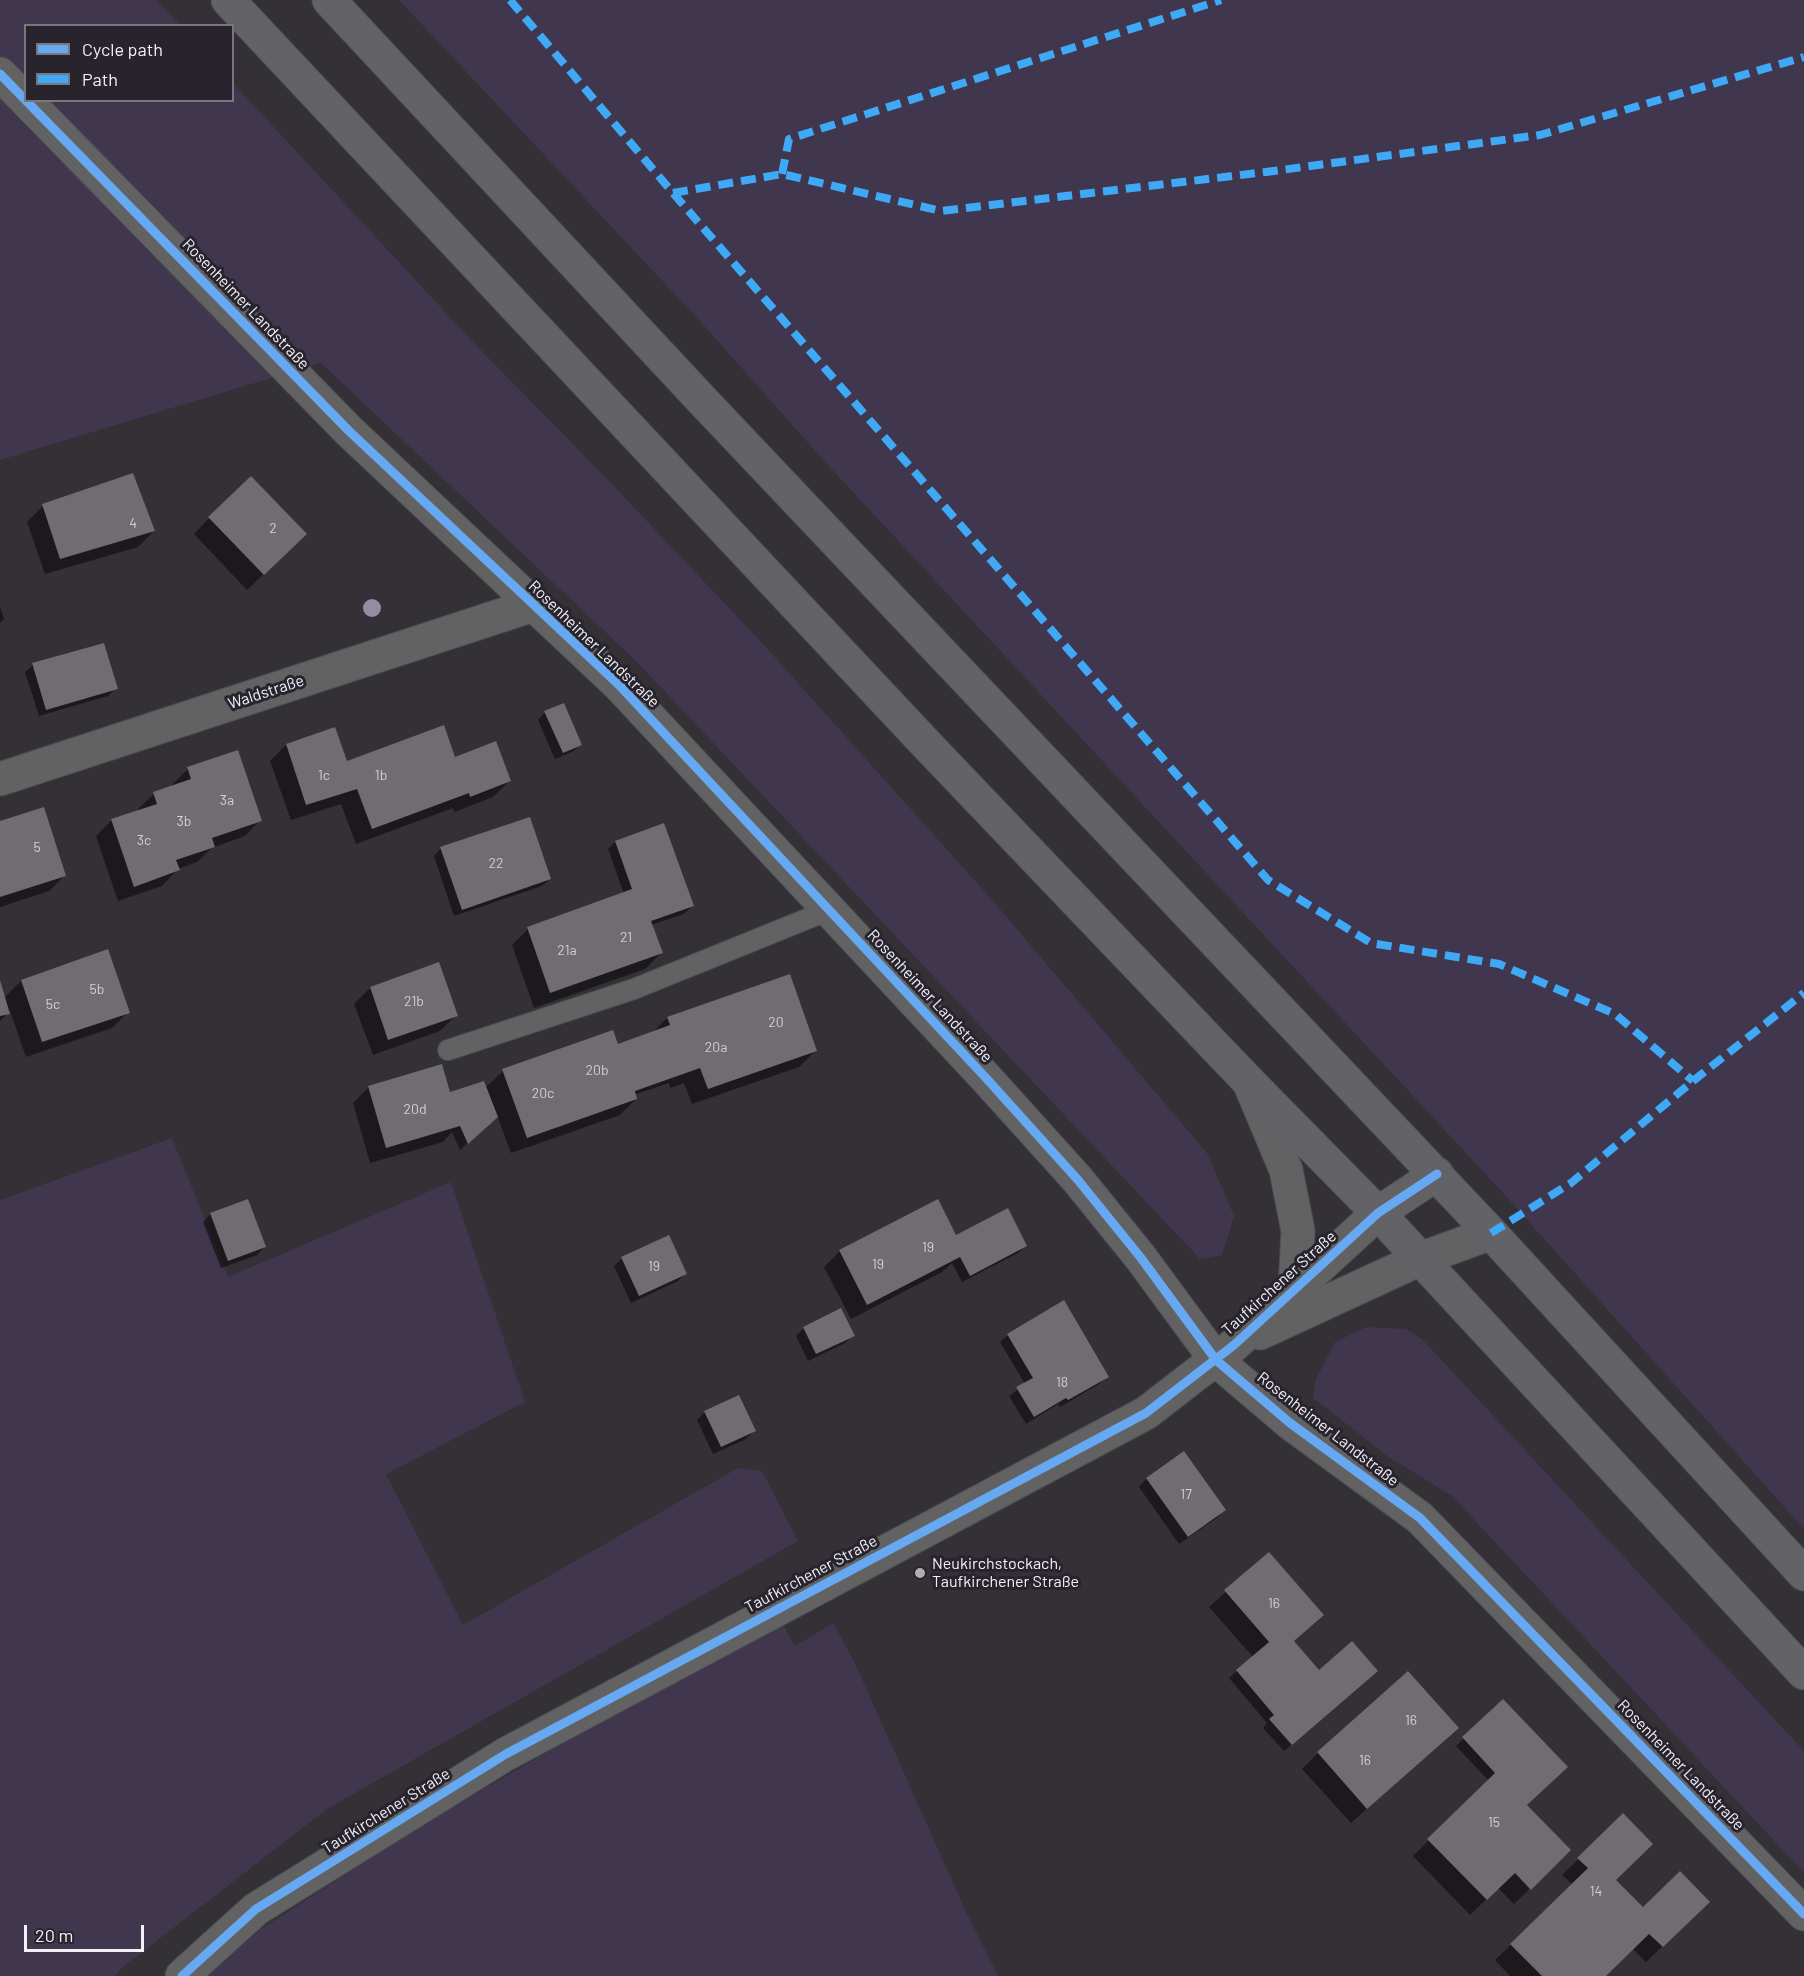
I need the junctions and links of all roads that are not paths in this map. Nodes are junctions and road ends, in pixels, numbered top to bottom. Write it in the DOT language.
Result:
graph roads {
  1 [pos="228,0"];
  2 [pos="329,0"];
  3 [pos="0,74"];
  4 [pos="24,98"];
  5 [pos="27,102"];
  6 [pos="532,605"];
  7 [pos="0,779"];
  8 [pos="829,910"];
  9 [pos="448,1050"];
  10 [pos="1249,1082"];
  11 [pos="1437,1174"];
  12 [pos="1378,1213"];
  13 [pos="1491,1233"];
  14 [pos="1420,1259"];
  15 [pos="1295,1288"];
  16 [pos="1225,1352"];
  17 [pos="1804,1574"];
  18 [pos="1804,1673"];
  19 [pos="1804,1914"];
  20 [pos="182,1976"];
  1 -- 10 [label="main road"];
  2 -- 11 [label="main road"];
  3 -- 4 [label="street, Rosenheimer Landstraße"];
  5 -- 6 [label="street, Rosenheimer Landstraße"];
  6 -- 7 [label="street, Waldstraße"];
  6 -- 8 [label="street, Rosenheimer Landstraße"];
  8 -- 9 [label="lane"];
  8 -- 16 [label="street, Rosenheimer Landstraße"];
  10 -- 12 [label="main road"];
  10 -- 15 [label="street, Taufkirchener Straße"];
  11 -- 12 [label="street, Taufkirchener Straße"];
  11 -- 13 [label="main road"];
  12 -- 14 [label="main road"];
  12 -- 15 [label="street, Taufkirchener Straße"];
  13 -- 14 [label="street, Taufkirchener Straße"];
  13 -- 17 [label="main road"];
  14 -- 16 [label="street, Taufkirchener Straße"];
  14 -- 18 [label="main road"];
  15 -- 16 [label="street, Taufkirchener Straße"];
  16 -- 19 [label="street, Rosenheimer Landstraße"];
  16 -- 20 [label="street, Taufkirchener Straße"];
}
